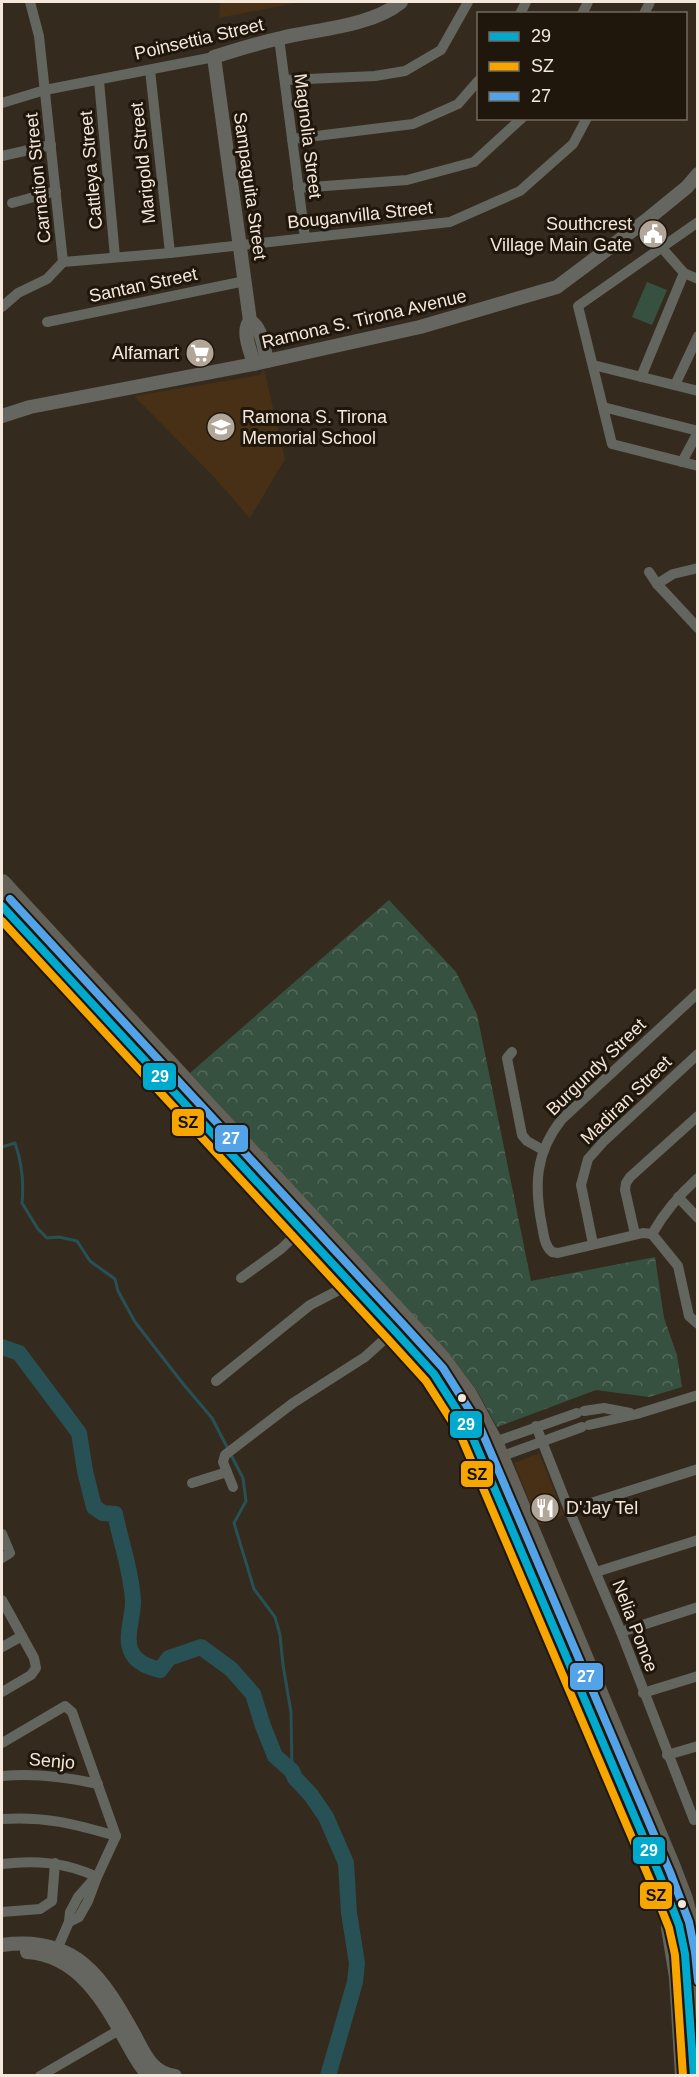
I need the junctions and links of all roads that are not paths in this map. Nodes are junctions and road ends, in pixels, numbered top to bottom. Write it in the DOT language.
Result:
graph roads {
  1 [pos="30,2"];
  2 [pos="400,2"];
  3 [pos="468,2"];
  4 [pos="279,38"];
  5 [pos="214,57"];
  6 [pos="150,70"];
  7 [pos="285,80"];
  8 [pos="99,81"];
  9 [pos="477,82"];
  10 [pos="45,90"];
  11 [pos="2,103"];
  12 [pos="520,120"];
  13 [pos="585,120"];
  14 [pos="292,139"];
  15 [pos="51,145"];
  16 [pos="2,156"];
  17 [pos="698,174"];
  18 [pos="298,188"];
  19 [pos="56,191"];
  20 [pos="12,203"];
  21 [pos="643,222"];
  22 [pos="696,226"];
  23 [pos="305,238"];
  24 [pos="240,246"];
  25 [pos="662,248"];
  26 [pos="170,253"];
  27 [pos="115,257"];
  28 [pos="63,262"];
  29 [pos="684,273"];
  30 [pos="698,279"];
  31 [pos="245,281"];
  32 [pos="2,308"];
  33 [pos="47,322"];
  34 [pos="698,336"];
  35 [pos="261,362"];
  36 [pos="593,365"];
  37 [pos="641,377"];
  38 [pos="675,385"];
  39 [pos="698,390"];
  40 [pos="603,407"];
  41 [pos="2,416"];
  42 [pos="698,432"];
  43 [pos="682,462"];
  44 [pos="698,466"];
  45 [pos="698,568"];
  46 [pos="649,572"];
  47 [pos="657,584"];
  48 [pos="698,628"];
  49 [pos="2,883"];
  50 [pos="2,906"];
  51 [pos="698,993"];
  52 [pos="512,1052"];
  53 [pos="698,1054"];
  54 [pos="698,1116"];
  55 [pos="225,1136"];
  56 [pos="543,1150"];
  57 [pos="698,1179"];
  58 [pos="678,1197"];
  59 [pos="698,1218"];
  60 [pos="307,1224"];
  61 [pos="635,1234"];
  62 [pos="652,1234"];
  63 [pos="593,1244"];
  64 [pos="354,1275"];
  65 [pos="241,1278"];
  66 [pos="698,1324"];
  67 [pos="400,1325"];
  68 [pos="216,1381"];
  69 [pos="698,1395"];
  70 [pos="637,1414"];
  71 [pos="536,1426"];
  72 [pos="542,1442"];
  73 [pos="489,1453"];
  74 [pos="698,1469"];
  75 [pos="227,1472"];
  76 [pos="192,1483"];
  77 [pos="233,1487"];
  78 [pos="569,1510"];
  79 [pos="2,1534"];
  80 [pos="698,1540"];
  81 [pos="2,1558"];
  82 [pos="596,1572"];
  83 [pos="2,1601"];
  84 [pos="698,1607"];
  85 [pos="621,1632"];
  86 [pos="21,1636"];
  87 [pos="2,1647"];
  88 [pos="698,1676"];
  89 [pos="2,1692"];
  90 [pos="643,1693"];
  91 [pos="2,1743"];
  92 [pos="698,1746"];
  93 [pos="668,1755"];
  94 [pos="2,1776"];
  95 [pos="98,1784"];
  96 [pos="2,1819"];
  97 [pos="698,1819"];
  98 [pos="116,1836"];
  99 [pos="55,1863"];
  100 [pos="2,1864"];
  101 [pos="97,1876"];
  102 [pos="673,1908"];
  103 [pos="2,1912"];
  104 [pos="2,1945"];
  105 [pos="55,1952"];
  106 [pos="2,1954"];
  107 [pos="698,1960"];
  108 [pos="124,2027"];
  109 [pos="40,2076"];
  110 [pos="149,2076"];
  111 [pos="175,2076"];
  112 [pos="683,2076"];
  113 [pos="694,2076"];
  1 -- 10 [label="street, Carnation Street"];
  2 -- 4 [label="street, Poinsettia Street"];
  3 -- 7 [label="street"];
  4 -- 5 [label="street, Poinsettia Street"];
  4 -- 7 [label="street, Magnolia Street"];
  5 -- 6 [label="street, Poinsettia Street"];
  5 -- 24 [label="street, Sampaguita Street"];
  6 -- 8 [label="street, Poinsettia Street"];
  6 -- 26 [label="street, Marigold Street"];
  7 -- 14 [label="street, Magnolia Street"];
  8 -- 10 [label="street, Poinsettia Street"];
  8 -- 27 [label="street, Cattleya Street"];
  9 -- 14 [label="street"];
  10 -- 11 [label="street, Poinsettia Street"];
  10 -- 15 [label="street, Carnation Street"];
  12 -- 18 [label="street"];
  13 -- 23 [label="street, Bouganvilla Street"];
  14 -- 18 [label="street, Magnolia Street"];
  15 -- 16 [label="street"];
  15 -- 19 [label="street, Carnation Street"];
  17 -- 21 [label="street, Ramona S. Tirona Avenue"];
  18 -- 23 [label="street, Magnolia Street"];
  19 -- 20 [label="street"];
  19 -- 28 [label="street, Carnation Street"];
  21 -- 25 [label="street"];
  21 -- 35 [label="street, Ramona S. Tirona Avenue"];
  22 -- 25 [label="street"];
  23 -- 24 [label="street, Bouganvilla Street"];
  24 -- 26 [label="street, Bouganvilla Street"];
  24 -- 31 [label="street, Sampaguita Street"];
  25 -- 29 [label="street"];
  25 -- 36 [label="street"];
  26 -- 27 [label="street, Bouganvilla Street"];
  27 -- 28 [label="street, Bouganvilla Street"];
  28 -- 32 [label="street"];
  29 -- 30 [label="street"];
  29 -- 37 [label="street"];
  31 -- 33 [label="street, Santan Street"];
  31 -- 35 [label="street, Sampaguita Street"];
  34 -- 38 [label="street"];
  35 -- 41 [label="street, Ramona S. Tirona Avenue"];
  36 -- 37 [label="street"];
  36 -- 40 [label="street"];
  37 -- 38 [label="street"];
  38 -- 39 [label="street"];
  40 -- 42 [label="street"];
  40 -- 43 [label="street"];
  42 -- 43 [label="street"];
  43 -- 44 [label="street"];
  45 -- 47 [label="street"];
  46 -- 47 [label="street"];
  47 -- 48 [label="street"];
  49 -- 55 [label="highway"];
  50 -- 55 [label="highway"];
  51 -- 56 [label="street, Burgundy Street"];
  52 -- 56 [label="street"];
  53 -- 63 [label="street, Madiran Street"];
  54 -- 61 [label="street"];
  55 -- 60 [label="highway"];
  56 -- 63 [label="street, Burgundy Street"];
  57 -- 58 [label="street"];
  58 -- 59 [label="street"];
  58 -- 62 [label="street"];
  60 -- 64 [label="highway"];
  60 -- 65 [label="street"];
  61 -- 62 [label="street, Burgundy Street"];
  61 -- 63 [label="street, Burgundy Street"];
  62 -- 66 [label="street"];
  64 -- 67 [label="highway"];
  64 -- 68 [label="street"];
  67 -- 73 [label="highway"];
  67 -- 75 [label="street"];
  69 -- 70 [label="street"];
  70 -- 71 [label="street"];
  70 -- 72 [label="street"];
  71 -- 72 [label="street, Nelia Ponce"];
  71 -- 73 [label="street"];
  72 -- 73 [label="street"];
  72 -- 78 [label="street, Nelia Ponce"];
  73 -- 102 [label="highway"];
  73 -- 107 [label="highway"];
  74 -- 78 [label="street"];
  75 -- 76 [label="street"];
  75 -- 77 [label="street"];
  78 -- 82 [label="street, Nelia Ponce"];
  79 -- 81 [label="street"];
  80 -- 82 [label="street"];
  82 -- 85 [label="street, Nelia Ponce"];
  83 -- 86 [label="street"];
  84 -- 85 [label="street"];
  85 -- 90 [label="street, Nelia Ponce"];
  86 -- 87 [label="street"];
  86 -- 89 [label="street"];
  88 -- 90 [label="street"];
  90 -- 93 [label="street, Nelia Ponce"];
  91 -- 95 [label="street"];
  92 -- 93 [label="street"];
  93 -- 97 [label="street, Nelia Ponce"];
  94 -- 95 [label="street, Senjo"];
  95 -- 98 [label="street"];
  96 -- 98 [label="street"];
  98 -- 101 [label="street"];
  99 -- 100 [label="street"];
  99 -- 101 [label="street"];
  99 -- 103 [label="street"];
  101 -- 105 [label="street"];
  102 -- 112 [label="main road"];
  102 -- 113 [label="highway"];
  104 -- 105 [label="street"];
  105 -- 106 [label="street"];
  105 -- 108 [label="street"];
  108 -- 109 [label="street"];
  108 -- 110 [label="street"];
  108 -- 111 [label="street"];
}
